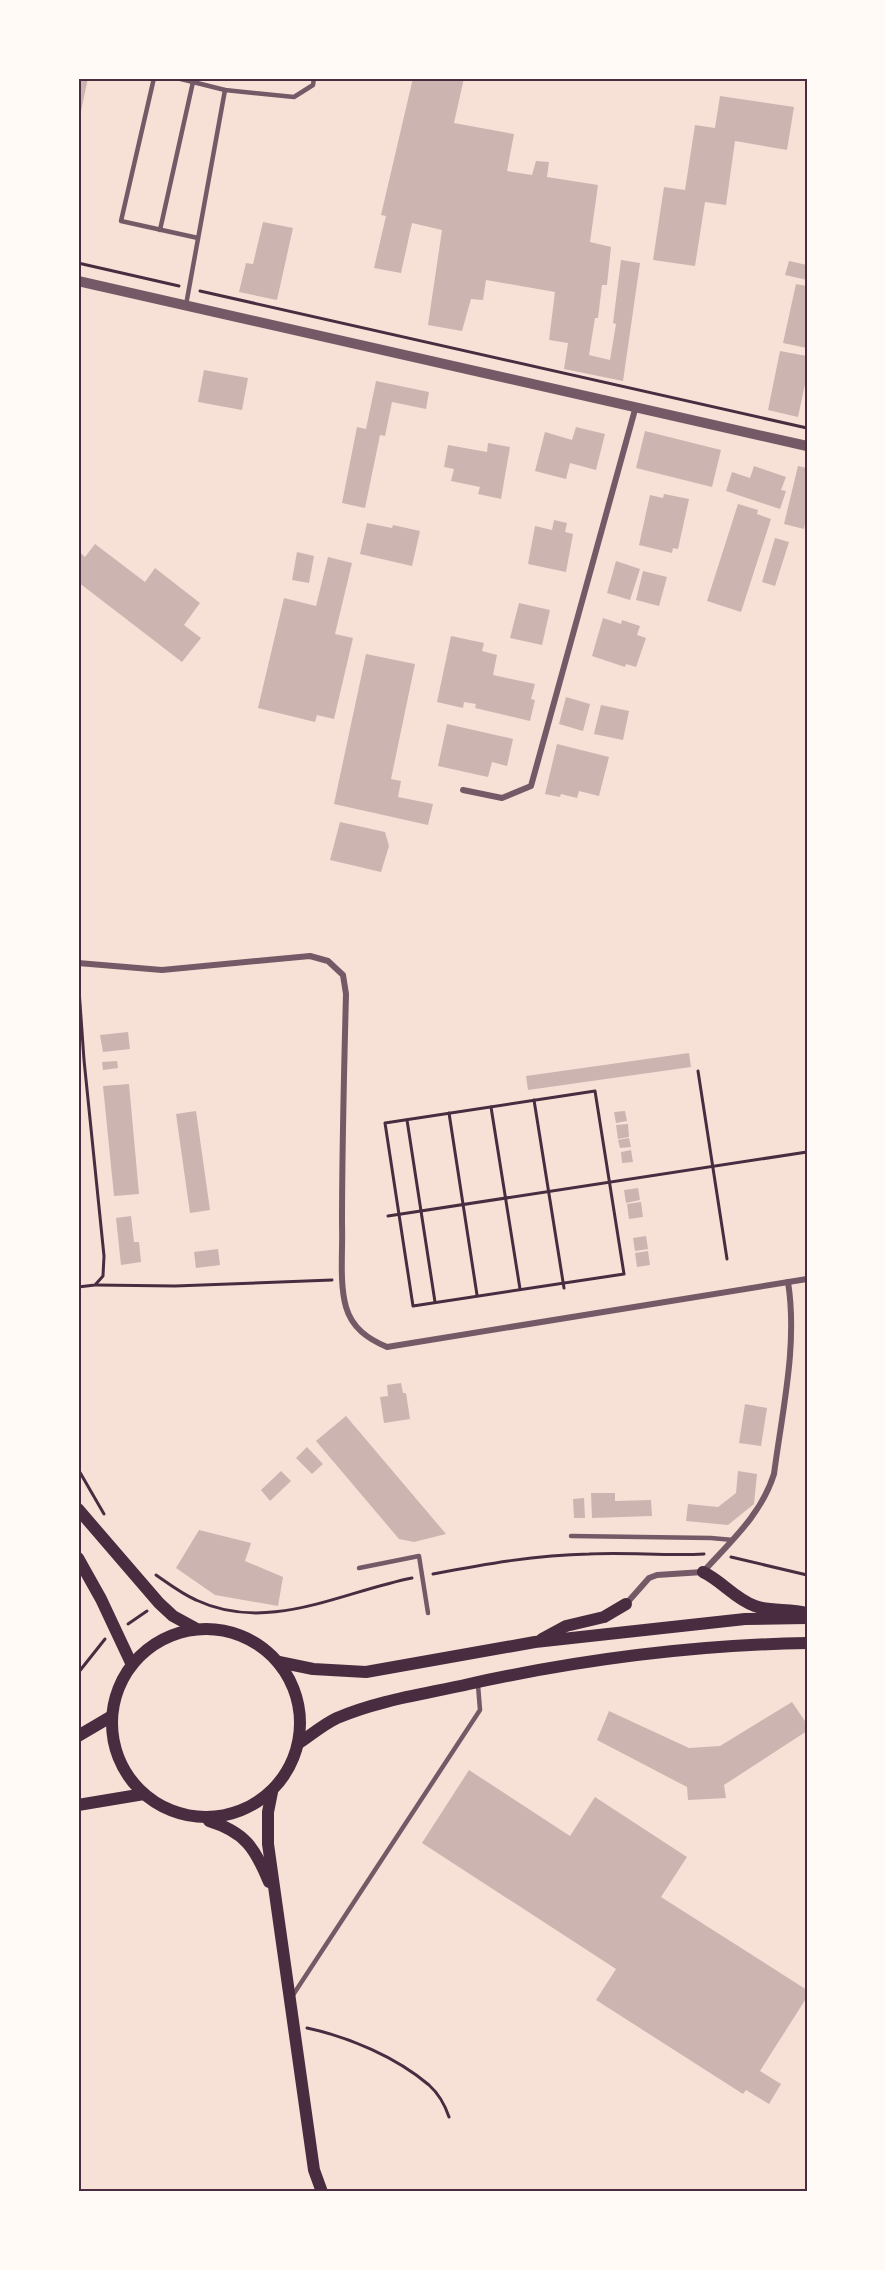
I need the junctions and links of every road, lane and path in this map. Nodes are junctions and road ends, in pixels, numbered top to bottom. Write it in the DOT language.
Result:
graph roads {
  1 [pos="154,78"];
  2 [pos="177,78"];
  3 [pos="314,78"];
  4 [pos="193,82"];
  5 [pos="225,90"];
  6 [pos="160,230"];
  7 [pos="198,238"];
  8 [pos="78,264"];
  9 [pos="78,281"];
  10 [pos="189,288"];
  11 [pos="186,305"];
  12 [pos="636,406"];
  13 [pos="807,428"];
  14 [pos="807,446"];
  15 [pos="463,790"];
  16 [pos="78,963"];
  17 [pos="78,975"];
  18 [pos="698,1071"];
  19 [pos="534,1100"];
  20 [pos="491,1107"];
  21 [pos="448,1113"];
  22 [pos="406,1120"];
  23 [pos="807,1152"];
  24 [pos="78,1211"];
  25 [pos="388,1215"];
  26 [pos="78,1218"];
  27 [pos="728,1259"];
  28 [pos="807,1279"];
  29 [pos="343,1280"];
  30 [pos="788,1282"];
  31 [pos="95,1285"];
  32 [pos="563,1286"];
  33 [pos="78,1287"];
  34 [pos="520,1290"];
  35 [pos="477,1296"];
  36 [pos="435,1303"];
  37 [pos="78,1509"];
  38 [pos="570,1536"];
  39 [pos="733,1540"];
  40 [pos="78,1558"];
  41 [pos="360,1568"];
  42 [pos="703,1572"];
  43 [pos="626,1604"];
  44 [pos="428,1613"];
  45 [pos="807,1613"];
  46 [pos="807,1618"];
  47 [pos="195,1628"];
  48 [pos="535,1642"];
  49 [pos="807,1643"];
  50 [pos="279,1662"];
  51 [pos="132,1665"];
  52 [pos="477,1682"];
  53 [pos="112,1716"];
  54 [pos="78,1736"];
  55 [pos="299,1743"];
  56 [pos="272,1791"];
  57 [pos="144,1794"];
  58 [pos="78,1805"];
  59 [pos="199,1818"];
  60 [pos="276,1899"];
  61 [pos="290,1999"];
  62 [pos="294,2025"];
  63 [pos="449,2116"];
  64 [pos="322,2192"];
  1 -- 6 [label="lane"];
  2 -- 4 [label="lane"];
  3 -- 5 [label="lane"];
  4 -- 5 [label="lane"];
  4 -- 6 [label="lane"];
  5 -- 7 [label="lane"];
  6 -- 7 [label="lane"];
  7 -- 10 [label="lane"];
  8 -- 10 [label="path"];
  9 -- 11 [label="street"];
  10 -- 11 [label="lane"];
  10 -- 13 [label="path"];
  11 -- 12 [label="street"];
  12 -- 14 [label="street"];
  12 -- 15 [label="street"];
  16 -- 29 [label="street"];
  17 -- 31 [label="path"];
  18 -- 27 [label="path"];
  19 -- 20 [label="path"];
  19 -- 32 [label="path"];
  19 -- 32 [label="path"];
  20 -- 21 [label="path"];
  20 -- 34 [label="path"];
  21 -- 22 [label="path"];
  21 -- 35 [label="path"];
  22 -- 36 [label="path"];
  22 -- 36 [label="path"];
  23 -- 25 [label="path"];
  24 -- 26 [label="lane"];
  28 -- 30 [label="street"];
  29 -- 30 [label="street"];
  29 -- 31 [label="path"];
  30 -- 39 [label="street"];
  31 -- 33 [label="path"];
  32 -- 34 [label="path"];
  34 -- 35 [label="path"];
  35 -- 36 [label="path"];
  37 -- 47 [label="main road"];
  38 -- 39 [label="lane"];
  39 -- 42 [label="street"];
  40 -- 51 [label="main road"];
  41 -- 44 [label="lane"];
  42 -- 43 [label="street"];
  42 -- 45 [label="main road"];
  43 -- 48 [label="main road"];
  46 -- 48 [label="main road"];
  47 -- 50 [label="main road"];
  47 -- 51 [label="main road"];
  48 -- 50 [label="main road"];
  49 -- 52 [label="main road"];
  50 -- 55 [label="main road"];
  51 -- 53 [label="main road"];
  52 -- 55 [label="main road"];
  52 -- 61 [label="lane"];
  53 -- 54 [label="main road"];
  53 -- 57 [label="main road"];
  55 -- 56 [label="main road"];
  56 -- 59 [label="main road"];
  56 -- 60 [label="main road"];
  57 -- 58 [label="main road"];
  57 -- 59 [label="main road"];
  59 -- 60 [label="main road"];
  60 -- 61 [label="main road"];
  61 -- 62 [label="main road"];
  62 -- 63 [label="path"];
  62 -- 64 [label="main road"];
}
